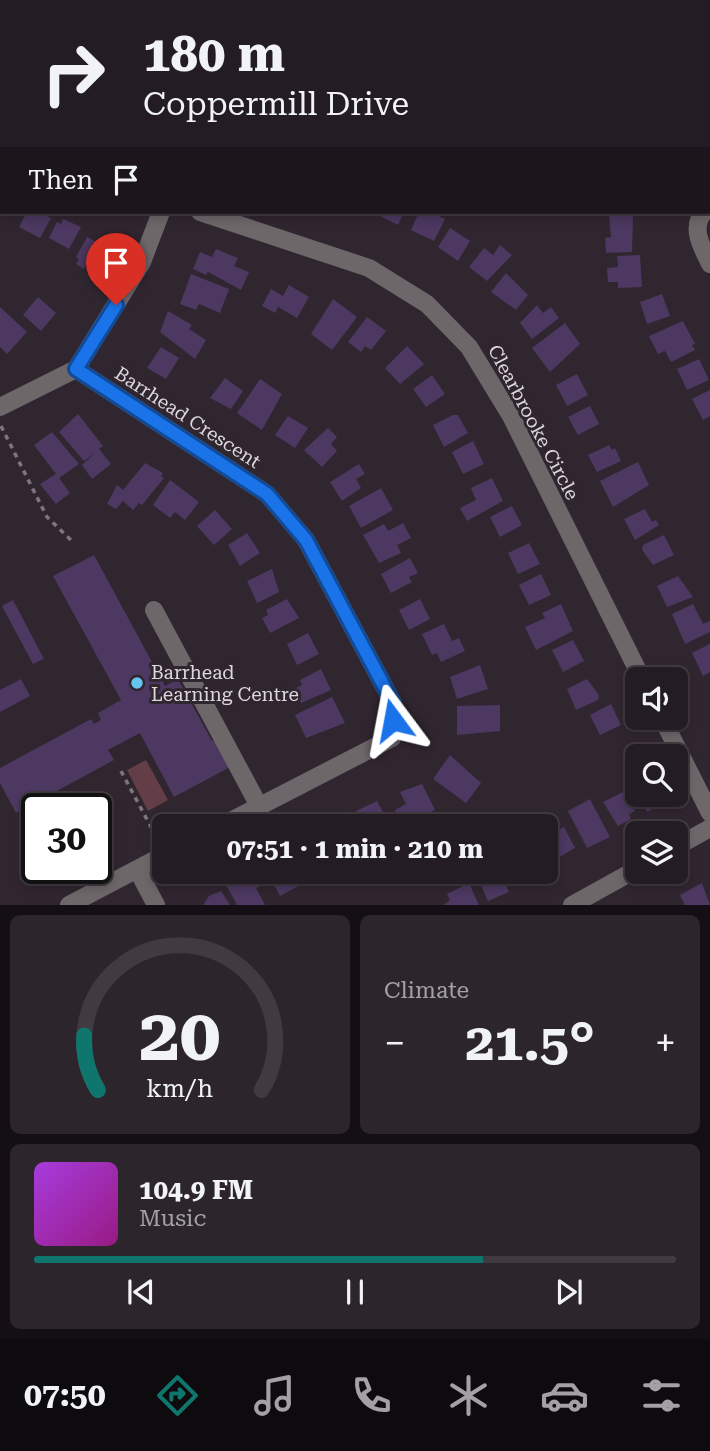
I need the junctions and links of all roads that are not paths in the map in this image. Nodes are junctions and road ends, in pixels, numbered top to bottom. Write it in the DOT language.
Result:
graph roads {
  1 [pos="160,214"];
  2 [pos="206,214"];
  3 [pos="702,214"];
  4 [pos="710,264"];
  5 [pos="76,369"];
  6 [pos="0,407"];
  7 [pos="154,610"];
  8 [pos="636,667"];
  9 [pos="668,730"];
  10 [pos="259,806"];
  11 [pos="710,813"];
  12 [pos="244,814"];
  13 [pos="710,828"];
  14 [pos="688,840"];
  15 [pos="152,859"];
  16 [pos="138,871"];
  17 [pos="625,876"];
  18 [pos="69,905"];
  19 [pos="156,905"];
  20 [pos="572,905"];
  1 -- 5 [label="street"];
  2 -- 8 [label="street, Clearbrooke Circle"];
  3 -- 4 [label="street"];
  5 -- 6 [label="street"];
  5 -- 10 [label="street, Barrhead Crescent"];
  7 -- 10 [label="street"];
  9 -- 11 [label="street"];
  10 -- 12 [label="street, Barrhead Crescent"];
  13 -- 14 [label="street"];
  15 -- 16 [label="street"];
  16 -- 18 [label="street"];
  16 -- 19 [label="street"];
  17 -- 20 [label="street"];
}
